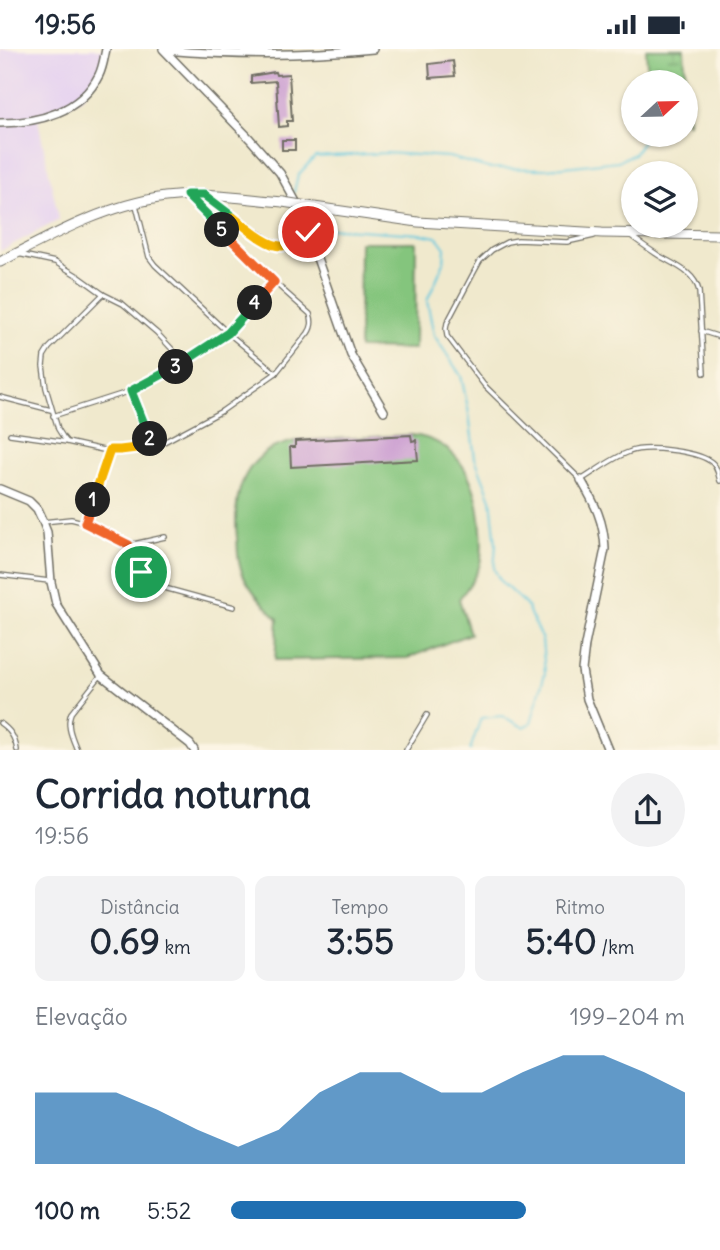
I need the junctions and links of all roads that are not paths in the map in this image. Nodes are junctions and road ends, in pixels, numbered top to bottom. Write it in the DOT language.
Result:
graph roads {
  1 [pos="106,49"];
  2 [pos="366,49"];
  3 [pos="373,49"];
  4 [pos="164,50"];
  5 [pos="0,123"];
  6 [pos="187,195"];
  7 [pos="204,195"];
  8 [pos="136,203"];
  9 [pos="308,232"];
  10 [pos="602,233"];
  11 [pos="621,233"];
  12 [pos="698,235"];
  13 [pos="720,236"];
  14 [pos="633,238"];
  15 [pos="284,246"];
  16 [pos="16,254"];
  17 [pos="317,256"];
  18 [pos="0,262"];
  19 [pos="274,282"];
  20 [pos="103,295"];
  21 [pos="701,331"];
  22 [pos="228,333"];
  23 [pos="720,337"];
  24 [pos="185,362"];
  25 [pos="276,373"];
  26 [pos="704,373"];
  27 [pos="131,391"];
  28 [pos="0,397"];
  29 [pos="51,410"];
  30 [pos="384,411"];
  31 [pos="53,416"];
  32 [pos="10,434"];
  33 [pos="67,442"];
  34 [pos="153,446"];
  35 [pos="110,450"];
  36 [pos="581,480"];
  37 [pos="720,481"];
  38 [pos="0,489"];
  39 [pos="43,521"];
  40 [pos="85,523"];
  41 [pos="165,537"];
  42 [pos="129,545"];
  43 [pos="0,575"];
  44 [pos="51,582"];
  45 [pos="234,607"];
  46 [pos="101,675"];
  47 [pos="427,715"];
  48 [pos="0,723"];
  49 [pos="17,750"];
  50 [pos="77,750"];
  51 [pos="194,750"];
  52 [pos="406,750"];
  53 [pos="608,750"];
  1 -- 5 [label="street"];
  2 -- 3 [label="street"];
  2 -- 4 [label="street"];
  4 -- 9 [label="street"];
  6 -- 7 [label="street"];
  6 -- 8 [label="street"];
  6 -- 19 [label="lane"];
  7 -- 10 [label="street, bridge"];
  7 -- 15 [label="street"];
  8 -- 16 [label="street"];
  8 -- 22 [label="lane"];
  9 -- 15 [label="street"];
  9 -- 17 [label="street"];
  10 -- 11 [label="street"];
  10 -- 36 [label="lane"];
  12 -- 13 [label="street"];
  14 -- 21 [label="lane"];
  15 -- 17 [label="street"];
  16 -- 18 [label="street"];
  16 -- 20 [label="lane"];
  17 -- 30 [label="street"];
  19 -- 22 [label="lane"];
  19 -- 25 [label="lane"];
  20 -- 24 [label="lane"];
  20 -- 29 [label="lane"];
  21 -- 23 [label="lane"];
  21 -- 26 [label="lane"];
  22 -- 24 [label="lane"];
  22 -- 25 [label="lane"];
  24 -- 27 [label="lane"];
  25 -- 34 [label="lane"];
  27 -- 31 [label="lane"];
  27 -- 34 [label="lane"];
  28 -- 29 [label="lane"];
  29 -- 31 [label="lane"];
  31 -- 33 [label="lane"];
  32 -- 33 [label="lane"];
  33 -- 35 [label="lane"];
  34 -- 35 [label="lane"];
  35 -- 40 [label="lane"];
  36 -- 37 [label="lane"];
  36 -- 53 [label="street"];
  38 -- 39 [label="street"];
  39 -- 40 [label="lane"];
  39 -- 44 [label="street"];
  40 -- 42 [label="lane"];
  41 -- 42 [label="lane"];
  42 -- 45 [label="lane"];
  43 -- 44 [label="lane"];
  44 -- 46 [label="street"];
  46 -- 50 [label="lane"];
  46 -- 51 [label="street"];
  47 -- 52 [label="lane"];
  48 -- 49 [label="lane"];
}
